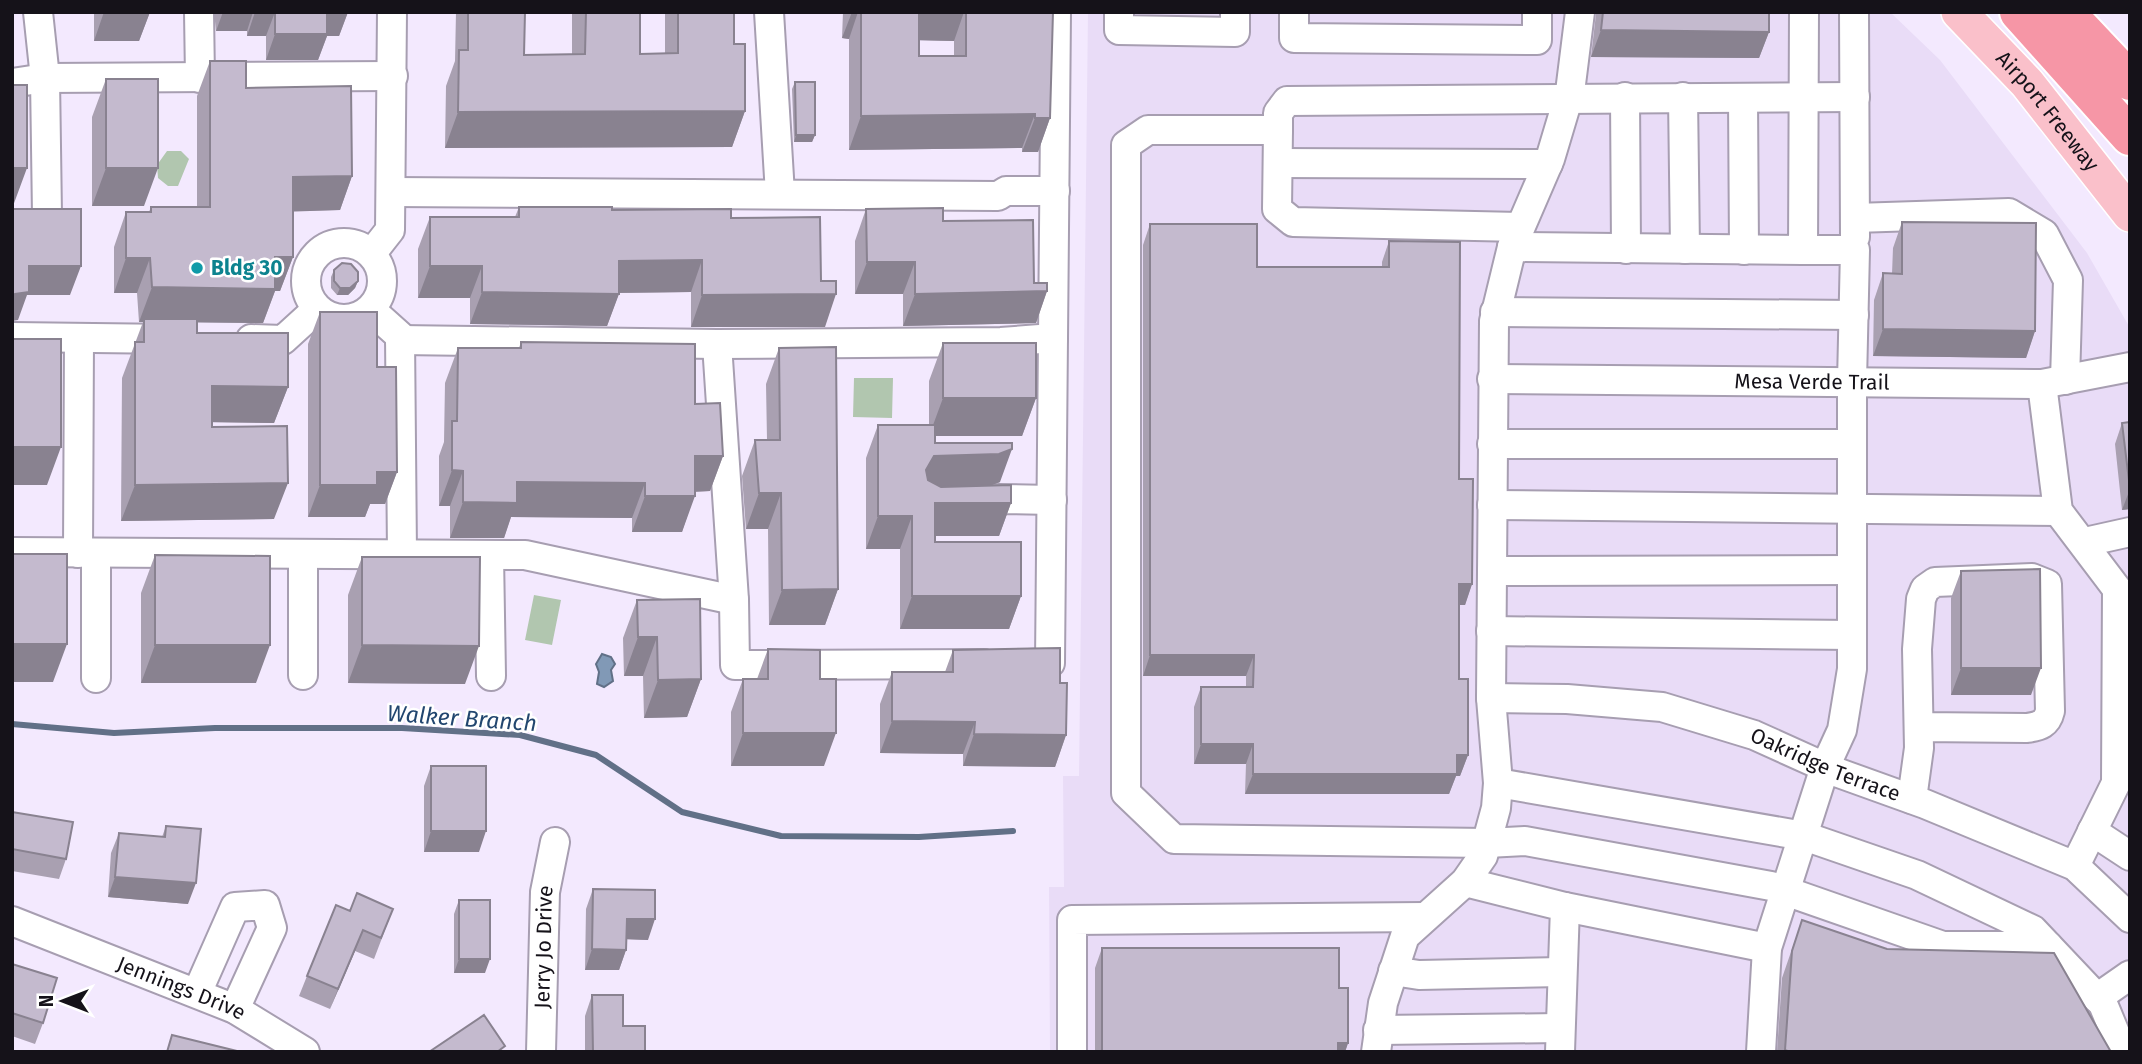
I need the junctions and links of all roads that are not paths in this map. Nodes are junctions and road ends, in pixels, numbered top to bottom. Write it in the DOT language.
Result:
graph roads {
  1 [pos="38,12"];
  2 [pos="199,12"];
  3 [pos="392,12"];
  4 [pos="769,12"];
  5 [pos="1056,12"];
  6 [pos="1119,12"];
  7 [pos="1235,12"];
  8 [pos="1294,12"];
  9 [pos="1580,12"];
  10 [pos="1804,12"];
  11 [pos="1854,12"];
  12 [pos="1959,12"];
  13 [pos="2019,12"];
  14 [pos="2065,12"];
  15 [pos="1179,21"];
  16 [pos="1537,26"];
  17 [pos="1576,46"];
  18 [pos="393,76"];
  19 [pos="45,78"];
  20 [pos="200,78"];
  21 [pos="2130,81"];
  22 [pos="12,83"];
  23 [pos="1569,97"];
  24 [pos="1625,97"];
  25 [pos="1683,97"];
  26 [pos="1855,97"];
  27 [pos="1743,98"];
  28 [pos="1804,98"];
  29 [pos="1278,130"];
  30 [pos="2130,136"];
  31 [pos="1278,163"];
  32 [pos="1548,164"];
  33 [pos="1055,191"];
  34 [pos="391,192"];
  35 [pos="780,194"];
  36 [pos="2130,214"];
  37 [pos="47,215"];
  38 [pos="1855,218"];
  39 [pos="1516,237"];
  40 [pos="1626,249"];
  41 [pos="1685,249"];
  42 [pos="1744,250"];
  43 [pos="1803,250"];
  44 [pos="1856,250"];
  45 [pos="372,253"];
  46 [pos="317,309"];
  47 [pos="371,310"];
  48 [pos="1495,312"];
  49 [pos="1854,315"];
  50 [pos="12,337"];
  51 [pos="79,338"];
  52 [pos="1054,338"];
  53 [pos="400,340"];
  54 [pos="716,344"];
  55 [pos="2130,367"];
  56 [pos="1492,379"];
  57 [pos="1852,382"];
  58 [pos="2054,382"];
  59 [pos="1492,444"];
  60 [pos="1852,444"];
  61 [pos="1052,500"];
  62 [pos="955,504"];
  63 [pos="1492,505"];
  64 [pos="1852,509"];
  65 [pos="2059,511"];
  66 [pos="2130,533"];
  67 [pos="2085,542"];
  68 [pos="12,552"];
  69 [pos="87,553"];
  70 [pos="303,554"];
  71 [pos="402,554"];
  72 [pos="489,555"];
  73 [pos="1852,570"];
  74 [pos="1492,571"];
  75 [pos="2123,589"];
  76 [pos="734,600"];
  77 [pos="1491,631"];
  78 [pos="1852,635"];
  79 [pos="303,675"];
  80 [pos="491,676"];
  81 [pos="96,678"];
  82 [pos="1491,698"];
  83 [pos="1919,727"];
  84 [pos="1825,767"];
  85 [pos="1498,783"];
  86 [pos="2123,783"];
  87 [pos="1912,799"];
  88 [pos="2092,831"];
  89 [pos="1804,836"];
  90 [pos="555,842"];
  91 [pos="1487,843"];
  92 [pos="2130,856"];
  93 [pos="2075,866"];
  94 [pos="1465,882"];
  95 [pos="1786,890"];
  96 [pos="1565,907"];
  97 [pos="1425,917"];
  98 [pos="2130,918"];
  99 [pos="12,921"];
  100 [pos="2048,946"];
  101 [pos="1767,948"];
  102 [pos="1393,971"];
  103 [pos="1561,972"];
  104 [pos="2130,975"];
  105 [pos="197,993"];
  106 [pos="2097,998"];
  107 [pos="235,1009"];
  108 [pos="1560,1040"];
  109 [pos="1377,1041"];
  110 [pos="305,1052"];
  111 [pos="541,1052"];
  112 [pos="1072,1052"];
  113 [pos="1761,1052"];
  114 [pos="2123,1052"];
  1 -- 19 [label="street"];
  2 -- 20 [label="street"];
  3 -- 18 [label="street"];
  4 -- 35 [label="street"];
  5 -- 33 [label="street"];
  6 -- 15 [label="street"];
  7 -- 15 [label="street"];
  8 -- 16 [label="street"];
  9 -- 17 [label="street"];
  10 -- 28 [label="street"];
  11 -- 26 [label="street"];
  12 -- 36 [label="main road, Airport Freeway"];
  13 -- 30 [label="highway"];
  14 -- 21 [label="highway"];
  16 -- 17 [label="street"];
  17 -- 23 [label="street"];
  18 -- 20 [label="street"];
  18 -- 34 [label="street"];
  19 -- 20 [label="street"];
  19 -- 22 [label="street"];
  19 -- 37 [label="street"];
  23 -- 24 [label="street"];
  23 -- 29 [label="street"];
  23 -- 32 [label="street"];
  24 -- 25 [label="street"];
  24 -- 40 [label="street"];
  25 -- 27 [label="street"];
  25 -- 41 [label="street"];
  26 -- 28 [label="street"];
  26 -- 38 [label="street"];
  27 -- 28 [label="street"];
  27 -- 42 [label="street"];
  28 -- 43 [label="street"];
  29 -- 31 [label="street"];
  29 -- 91 [label="street"];
  31 -- 32 [label="street"];
  31 -- 39 [label="street"];
  32 -- 39 [label="street"];
  33 -- 35 [label="street"];
  33 -- 52 [label="street"];
  34 -- 35 [label="street"];
  34 -- 45 [label="street"];
  38 -- 44 [label="street"];
  38 -- 58 [label="street"];
  39 -- 40 [label="street"];
  39 -- 48 [label="street"];
  40 -- 41 [label="street"];
  41 -- 42 [label="street"];
  42 -- 43 [label="street"];
  43 -- 44 [label="street"];
  44 -- 49 [label="street"];
  45 -- 46 [label="street"];
  45 -- 47 [label="street"];
  46 -- 47 [label="street"];
  46 -- 51 [label="street"];
  47 -- 53 [label="street"];
  48 -- 49 [label="street"];
  48 -- 56 [label="street"];
  49 -- 57 [label="street"];
  50 -- 51 [label="street"];
  51 -- 69 [label="street"];
  52 -- 54 [label="street"];
  52 -- 61 [label="street"];
  53 -- 54 [label="street"];
  53 -- 71 [label="street"];
  54 -- 76 [label="street"];
  55 -- 58 [label="street, Mesa Verde Trail"];
  56 -- 57 [label="street, Mesa Verde Trail"];
  56 -- 59 [label="street"];
  57 -- 58 [label="street, Mesa Verde Trail"];
  57 -- 60 [label="street"];
  58 -- 65 [label="street"];
  59 -- 60 [label="street"];
  59 -- 63 [label="street"];
  60 -- 64 [label="street"];
  61 -- 62 [label="street"];
  61 -- 76 [label="street"];
  63 -- 64 [label="street"];
  63 -- 74 [label="street"];
  64 -- 65 [label="street"];
  64 -- 73 [label="street"];
  65 -- 67 [label="street"];
  66 -- 67 [label="street"];
  67 -- 75 [label="street"];
  68 -- 69 [label="street"];
  69 -- 70 [label="street"];
  69 -- 81 [label="street"];
  70 -- 71 [label="street"];
  70 -- 79 [label="street"];
  71 -- 72 [label="street"];
  72 -- 76 [label="street"];
  72 -- 80 [label="street"];
  73 -- 74 [label="street"];
  73 -- 78 [label="street"];
  74 -- 77 [label="street"];
  75 -- 86 [label="street"];
  77 -- 78 [label="street"];
  77 -- 82 [label="street"];
  78 -- 84 [label="street"];
  82 -- 84 [label="street, Oakridge Terrace"];
  82 -- 85 [label="street"];
  83 -- 83 [label="street"];
  83 -- 87 [label="street"];
  84 -- 87 [label="street, Oakridge Terrace"];
  84 -- 89 [label="street"];
  85 -- 89 [label="street"];
  85 -- 91 [label="street"];
  86 -- 88 [label="street"];
  87 -- 93 [label="street, Oakridge Terrace"];
  88 -- 92 [label="street"];
  88 -- 93 [label="street"];
  89 -- 95 [label="street"];
  89 -- 100 [label="street"];
  90 -- 111 [label="street, Jerry Jo Drive"];
  91 -- 94 [label="street"];
  91 -- 95 [label="street"];
  93 -- 98 [label="street, Oakridge Terrace"];
  94 -- 96 [label="street"];
  94 -- 97 [label="street"];
  95 -- 100 [label="street"];
  95 -- 101 [label="street"];
  96 -- 101 [label="street"];
  96 -- 103 [label="street"];
  97 -- 102 [label="street"];
  97 -- 112 [label="street"];
  99 -- 105 [label="street, Jennings Drive"];
  100 -- 106 [label="street"];
  101 -- 113 [label="street"];
  102 -- 103 [label="street"];
  102 -- 109 [label="street"];
  103 -- 108 [label="street"];
  104 -- 106 [label="street"];
  105 -- 107 [label="street, Jennings Drive"];
  105 -- 107 [label="street"];
  106 -- 114 [label="street"];
  107 -- 110 [label="street, Jennings Drive"];
  108 -- 109 [label="street"];
}
